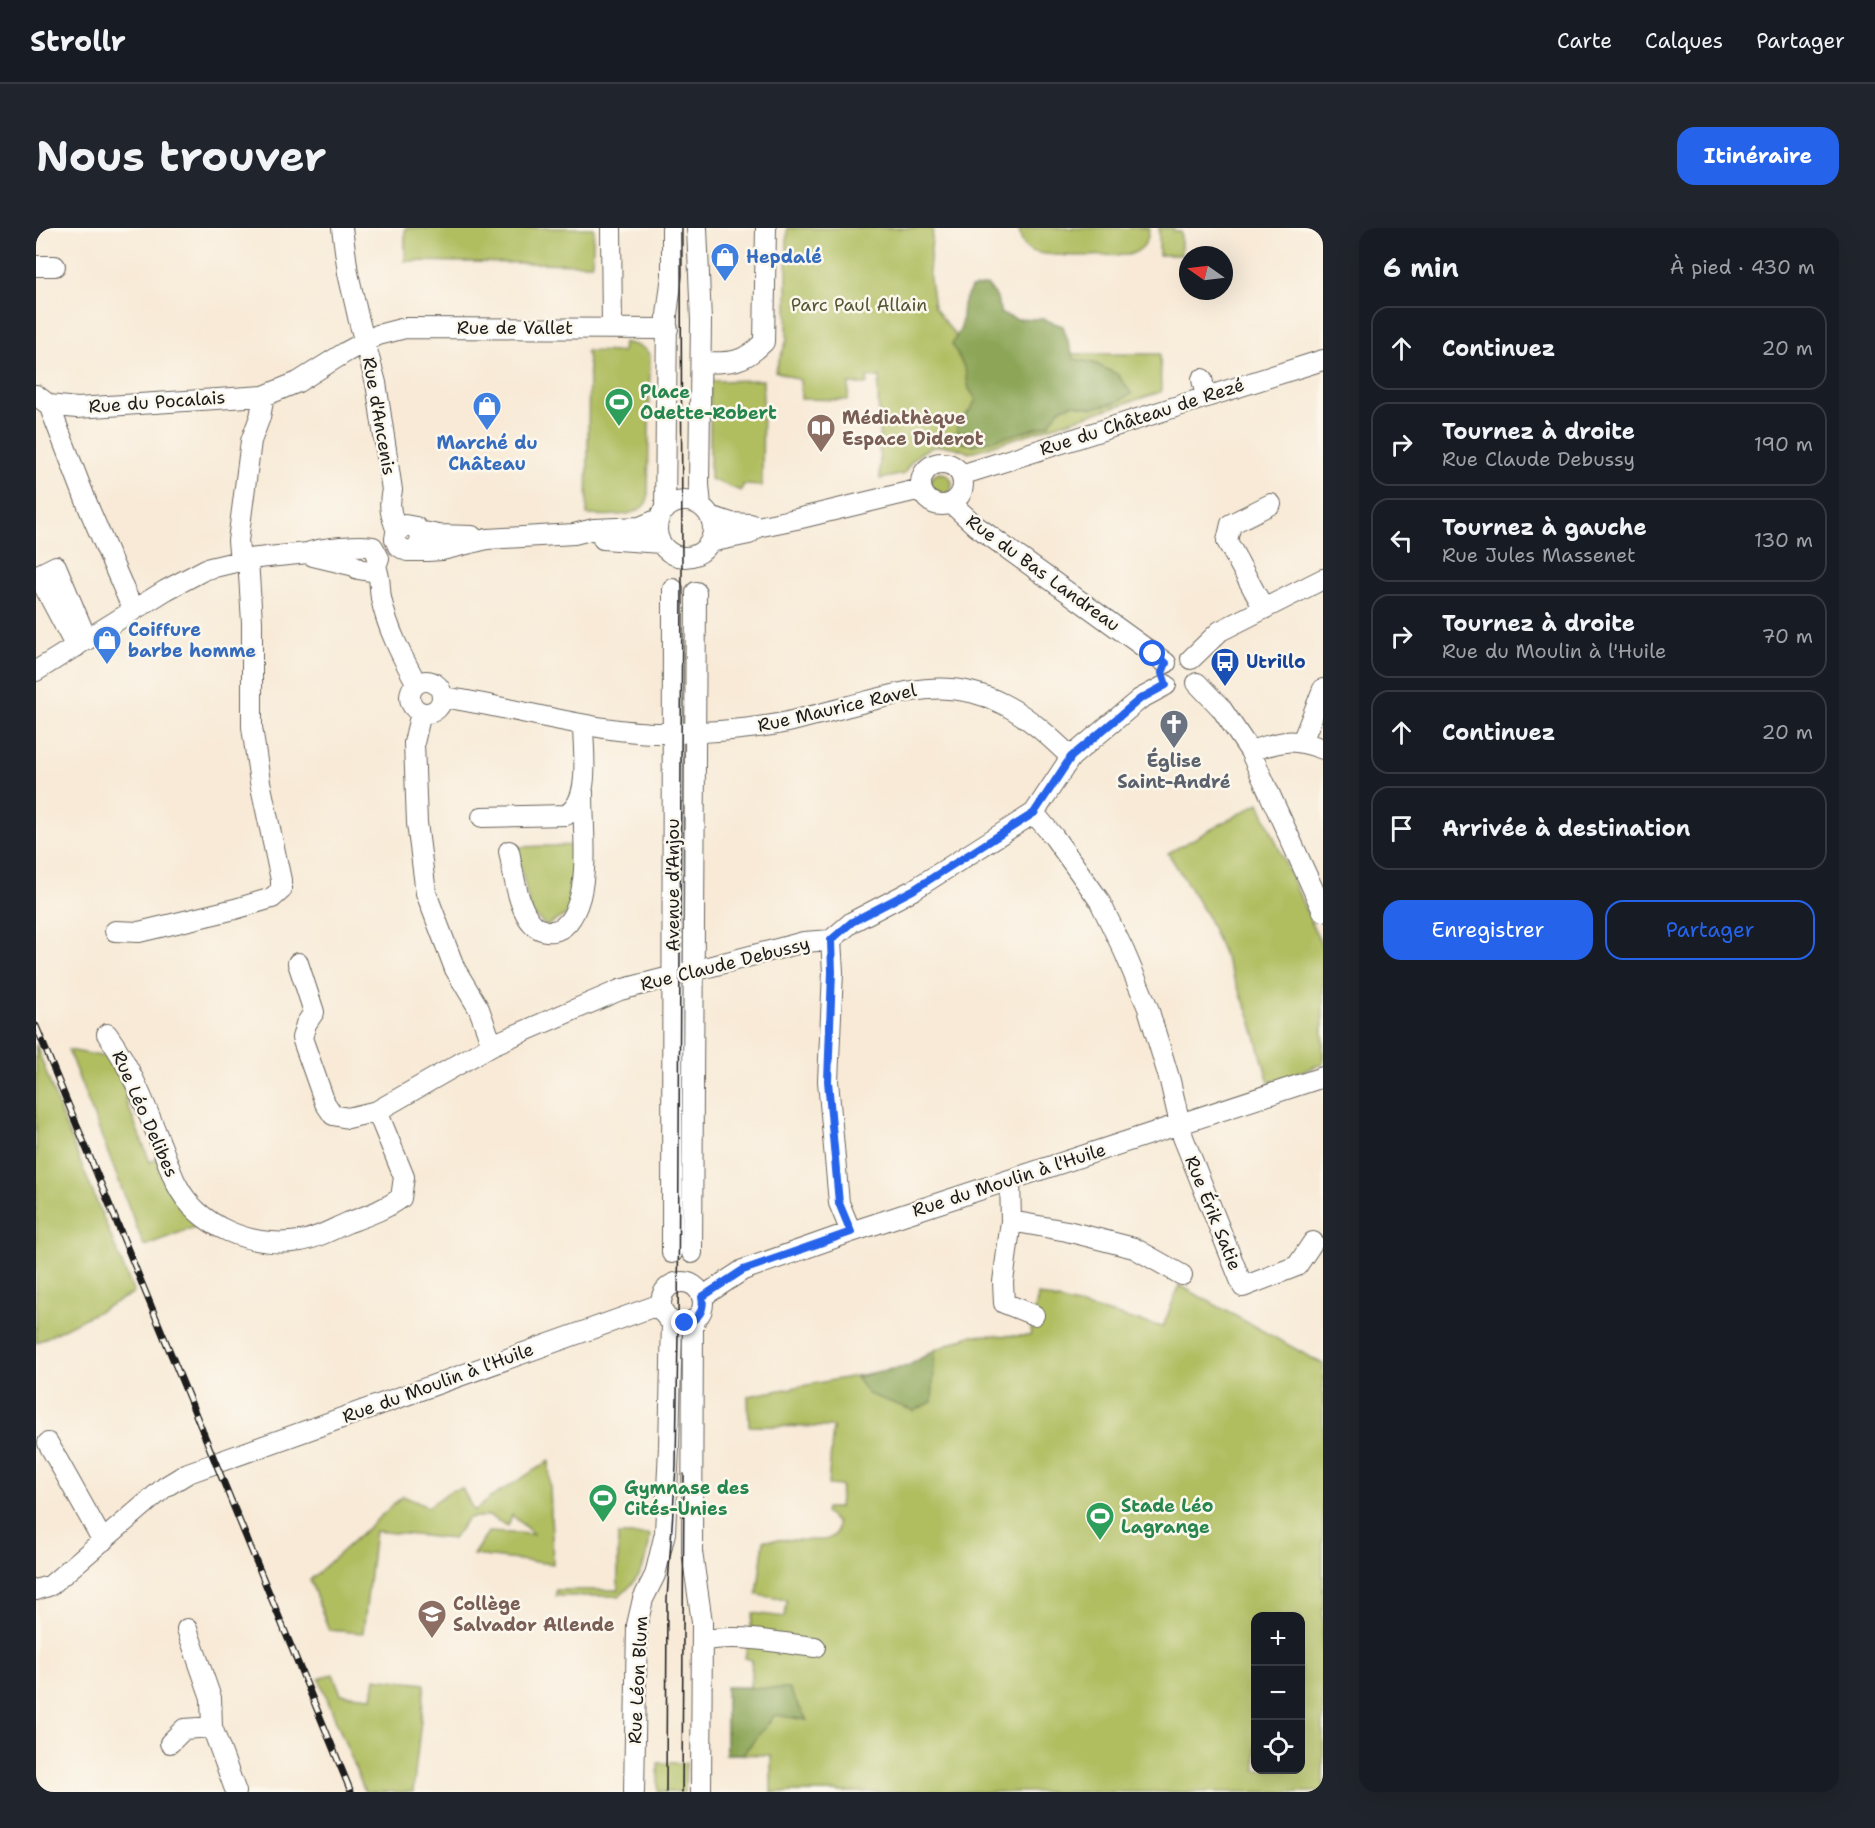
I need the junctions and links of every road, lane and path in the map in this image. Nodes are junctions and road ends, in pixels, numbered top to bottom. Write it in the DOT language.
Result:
graph roads {
  1 [pos="342,228"];
  2 [pos="611,228"];
  3 [pos="672,228"];
  4 [pos="697,228"];
  5 [pos="766,228"];
  6 [pos="612,328"];
  7 [pos="668,329"];
  8 [pos="365,341"];
  9 [pos="1323,360"];
  10 [pos="701,362"];
  11 [pos="264,396"];
  12 [pos="43,400"];
  13 [pos="961,475"];
  14 [pos="921,489"];
  15 [pos="951,503"];
  16 [pos="1271,504"];
  17 [pos="706,511"];
  18 [pos="662,515"];
  19 [pos="757,527"];
  20 [pos="574,534"];
  21 [pos="407,537"];
  22 [pos="710,542"];
  23 [pos="661,543"];
  24 [pos="244,560"];
  25 [pos="367,560"];
  26 [pos="37,575"];
  27 [pos="1323,579"];
  28 [pos="673,589"];
  29 [pos="696,592"];
  30 [pos="1264,609"];
  31 [pos="133,610"];
  32 [pos="81,644"];
  33 [pos="1191,659"];
  34 [pos="1166,663"];
  35 [pos="36,671"];
  36 [pos="1323,672"];
  37 [pos="1323,682"];
  38 [pos="1197,683"];
  39 [pos="417,684"];
  40 [pos="1166,685"];
  41 [pos="1323,689"];
  42 [pos="442,697"];
  43 [pos="421,712"];
  44 [pos="583,725"];
  45 [pos="674,732"];
  46 [pos="694,732"];
  47 [pos="1302,742"];
  48 [pos="1323,749"];
  49 [pos="1250,751"];
  50 [pos="1071,757"];
  51 [pos="583,792"];
  52 [pos="1034,813"];
  53 [pos="482,817"];
  54 [pos="509,851"];
  55 [pos="1323,911"];
  56 [pos="115,931"];
  57 [pos="831,940"];
  58 [pos="298,963"];
  59 [pos="695,970"];
  60 [pos="673,977"];
  61 [pos="107,1034"];
  62 [pos="492,1045"];
  63 [pos="1323,1077"];
  64 [pos="377,1111"];
  65 [pos="1180,1125"];
  66 [pos="1010,1180"];
  67 [pos="1011,1221"];
  68 [pos="851,1232"];
  69 [pos="1313,1242"];
  70 [pos="693,1253"];
  71 [pos="672,1254"];
  72 [pos="1182,1275"];
  73 [pos="702,1297"];
  74 [pos="661,1304"];
  75 [pos="1034,1315"];
  76 [pos="693,1320"];
  77 [pos="672,1321"];
  78 [pos="48,1443"];
  79 [pos="103,1541"];
  80 [pos="36,1590"];
  81 [pos="187,1629"];
  82 [pos="702,1641"];
  83 [pos="815,1647"];
  84 [pos="212,1727"];
  85 [pos="170,1743"];
  86 [pos="236,1792"];
  87 [pos="634,1792"];
  88 [pos="701,1792"];
  1 -- 8 [label="street, Rue d'Ancenis"];
  2 -- 6 [label="street"];
  3 -- 7 [label="street"];
  4 -- 10 [label="street"];
  5 -- 10 [label="street"];
  6 -- 7 [label="street, Rue de Vallet"];
  6 -- 8 [label="street, Rue de Vallet"];
  7 -- 18 [label="street"];
  8 -- 11 [label="street, Rue de Vallet"];
  8 -- 21 [label="street, Rue d'Ancenis"];
  9 -- 13 [label="street, Rue du Château de Rezé"];
  10 -- 17 [label="street"];
  11 -- 12 [label="street, Rue du Pocalais"];
  11 -- 24 [label="street"];
  12 -- 31 [label="street"];
  13 -- 14 [label="street"];
  13 -- 15 [label="street"];
  14 -- 15 [label="street"];
  14 -- 19 [label="street"];
  15 -- 34 [label="street, Rue du Bas Landreau"];
  16 -- 30 [label="street"];
  17 -- 18 [label="street"];
  17 -- 19 [label="street"];
  17 -- 22 [label="street"];
  18 -- 20 [label="street"];
  18 -- 23 [label="street"];
  19 -- 22 [label="street"];
  20 -- 21 [label="street"];
  20 -- 23 [label="street"];
  21 -- 25 [label="street"];
  22 -- 23 [label="street"];
  24 -- 25 [label="street"];
  24 -- 31 [label="street"];
  24 -- 56 [label="street"];
  25 -- 39 [label="street"];
  26 -- 32 [label="street"];
  27 -- 30 [label="street"];
  28 -- 45 [label="street, Avenue d'Anjou"];
  29 -- 46 [label="street, Avenue d'Anjou"];
  30 -- 33 [label="street"];
  31 -- 32 [label="street"];
  32 -- 35 [label="street"];
  33 -- 34 [label="street"];
  33 -- 38 [label="street"];
  34 -- 40 [label="street"];
  36 -- 37 [label="street"];
  38 -- 40 [label="street"];
  38 -- 49 [label="street"];
  39 -- 42 [label="street"];
  39 -- 43 [label="street"];
  40 -- 50 [label="street, Rue Claude Debussy"];
  41 -- 47 [label="street"];
  42 -- 43 [label="street"];
  42 -- 44 [label="street, Rue Maurice Ravel"];
  43 -- 62 [label="street"];
  44 -- 45 [label="street, Rue Maurice Ravel"];
  44 -- 51 [label="street"];
  45 -- 46 [label="street, Rue Maurice Ravel"];
  45 -- 60 [label="street, Avenue d'Anjou"];
  46 -- 50 [label="street, Rue Maurice Ravel"];
  46 -- 59 [label="street, Avenue d'Anjou"];
  47 -- 48 [label="street"];
  47 -- 49 [label="street"];
  49 -- 55 [label="street"];
  50 -- 52 [label="street, Rue Claude Debussy"];
  51 -- 53 [label="street"];
  51 -- 54 [label="street"];
  52 -- 57 [label="street, Rue Claude Debussy"];
  52 -- 65 [label="street"];
  57 -- 59 [label="street, Rue Claude Debussy"];
  57 -- 68 [label="street"];
  58 -- 64 [label="street"];
  59 -- 60 [label="street, Rue Claude Debussy"];
  59 -- 70 [label="street, Avenue d'Anjou"];
  60 -- 62 [label="street, Rue Claude Debussy"];
  60 -- 71 [label="street, Avenue d'Anjou"];
  61 -- 64 [label="street, Rue Léo Delibes"];
  62 -- 64 [label="street"];
  63 -- 65 [label="street, Rue du Moulin à l'Huile"];
  65 -- 66 [label="street, Rue du Moulin à l'Huile"];
  65 -- 69 [label="street, Rue Érik Satie"];
  66 -- 67 [label="street"];
  66 -- 68 [label="street, Rue du Moulin à l'Huile"];
  67 -- 72 [label="street"];
  67 -- 75 [label="street"];
  68 -- 73 [label="street, Rue du Moulin à l'Huile"];
  73 -- 74 [label="street"];
  73 -- 76 [label="street"];
  74 -- 77 [label="street"];
  74 -- 79 [label="street, Rue du Moulin à l'Huile"];
  76 -- 77 [label="street"];
  76 -- 82 [label="street"];
  77 -- 87 [label="street, Rue Léon Blum"];
  78 -- 79 [label="street"];
  79 -- 80 [label="street, Rue du Moulin à l'Huile"];
  81 -- 84 [label="street"];
  82 -- 83 [label="street"];
  82 -- 88 [label="street"];
  84 -- 85 [label="street"];
  84 -- 86 [label="street"];
}
